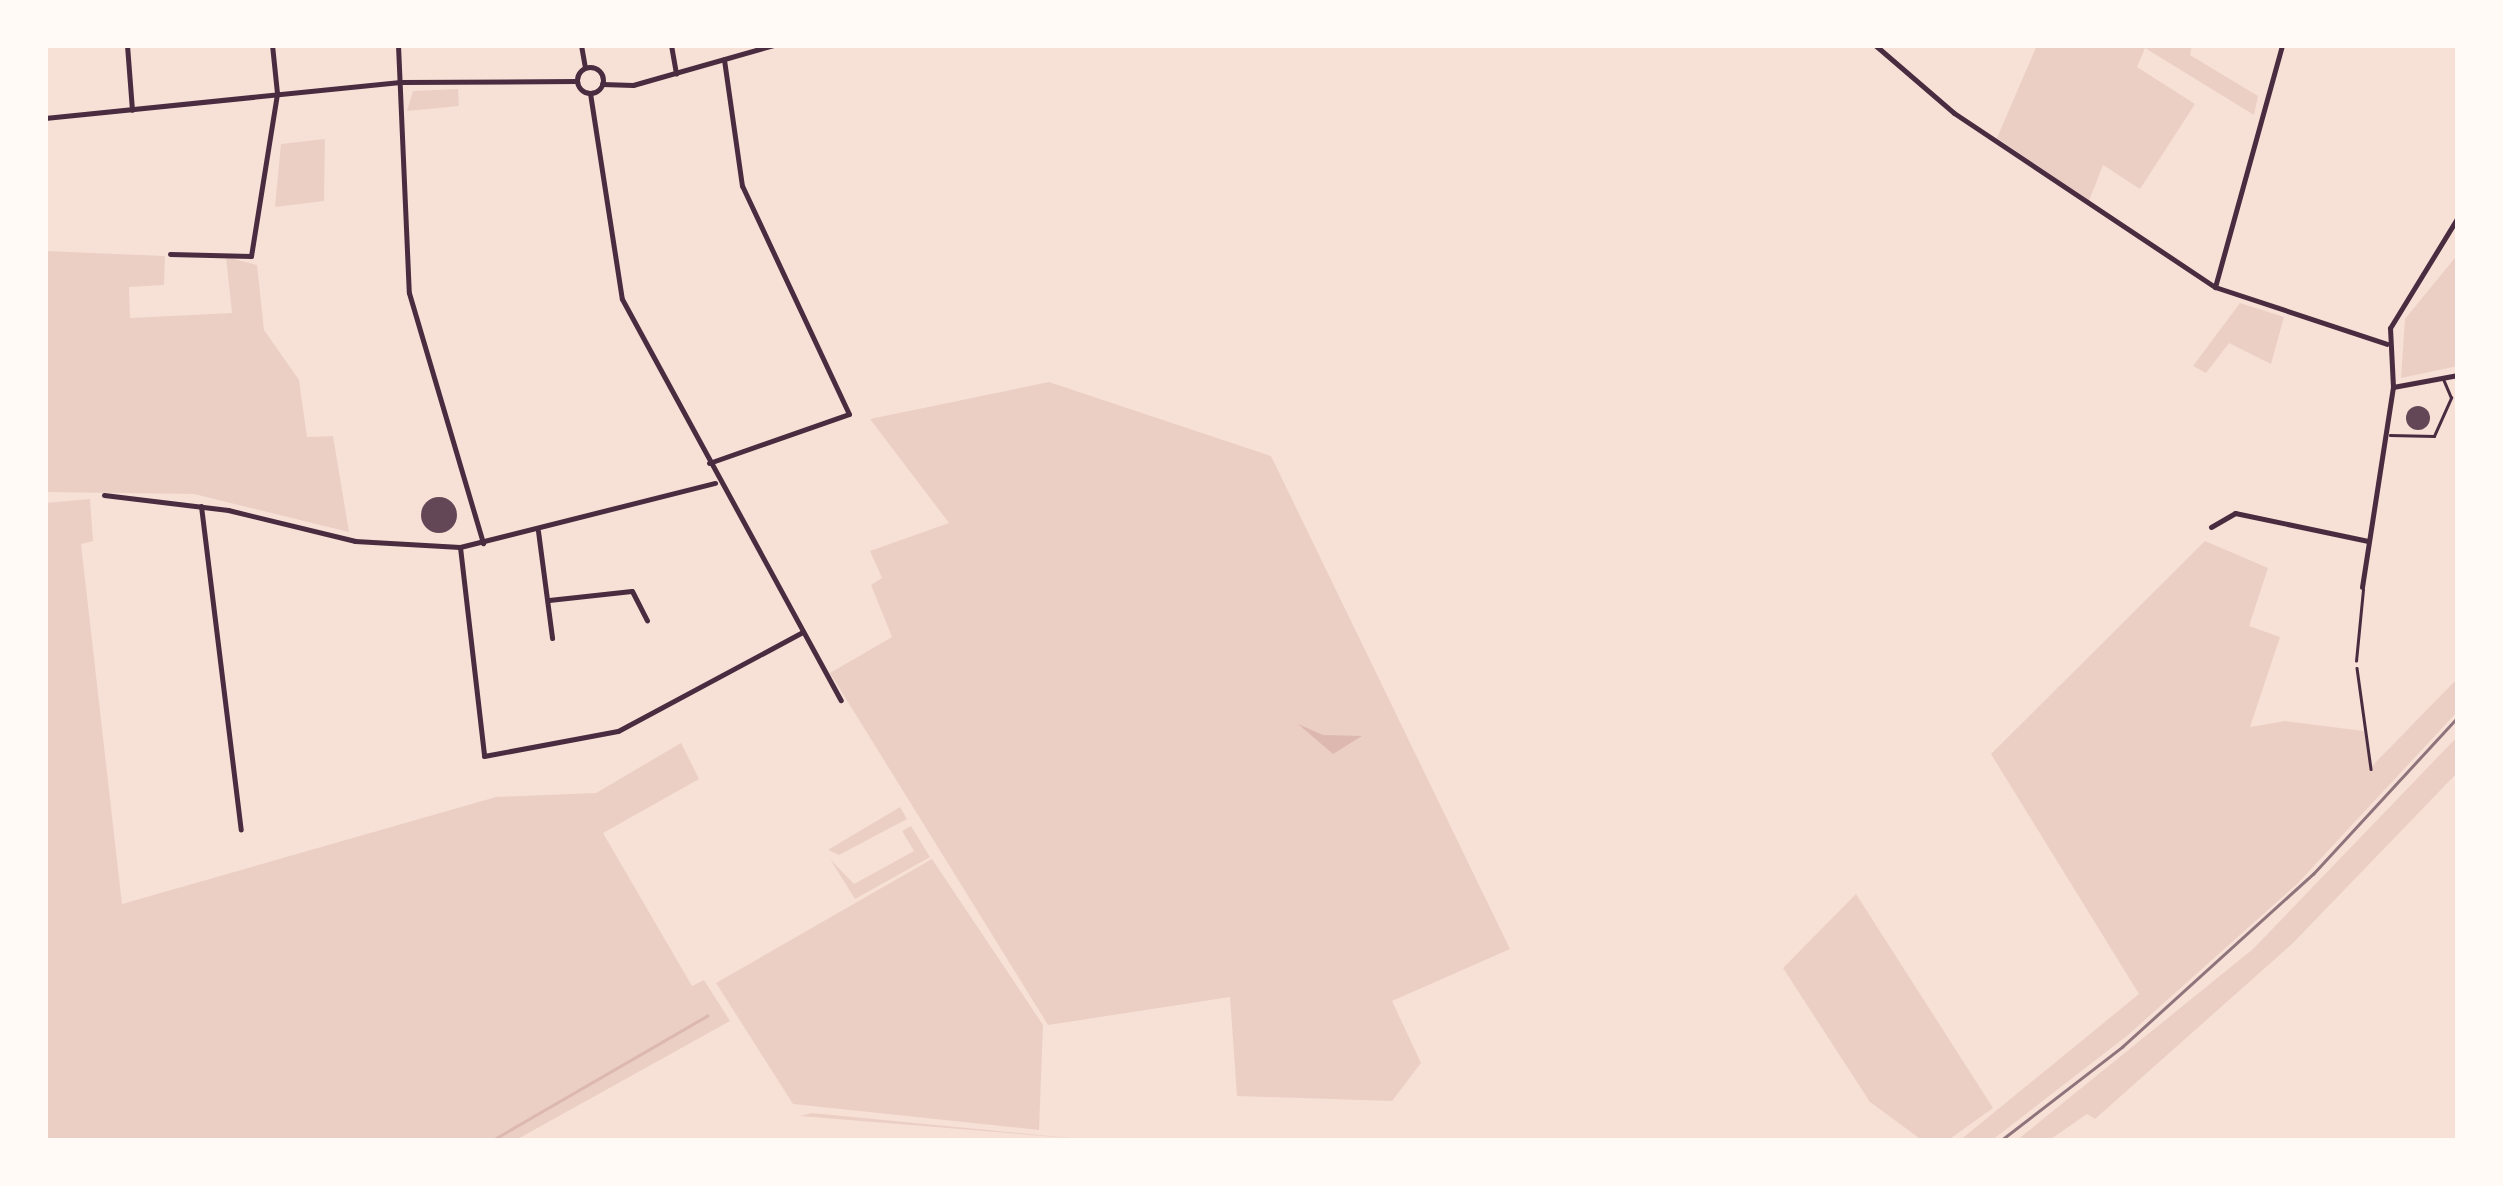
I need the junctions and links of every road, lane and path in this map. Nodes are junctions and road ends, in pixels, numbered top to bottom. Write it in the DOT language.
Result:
graph roads {
  1 [pos="127,45"];
  2 [pos="272,45"];
  3 [pos="398,45"];
  4 [pos="581,45"];
  5 [pos="671,45"];
  6 [pos="773,45"];
  7 [pos="1875,45"];
  8 [pos="2282,45"];
  9 [pos="724,58"];
  10 [pos="584,68"];
  11 [pos="676,74"];
  12 [pos="400,82"];
  13 [pos="577,82"];
  14 [pos="602,84"];
  15 [pos="590,92"];
  16 [pos="277,93"];
  17 [pos="132,110"];
  18 [pos="45,118"];
  19 [pos="2458,217"];
  20 [pos="2455,229"];
  21 [pos="170,254"];
  22 [pos="2215,287"];
  23 [pos="2387,344"];
  24 [pos="2458,375"];
  25 [pos="2443,379"];
  26 [pos="2393,387"];
  27 [pos="2390,435"];
  28 [pos="709,463"];
  29 [pos="715,483"];
  30 [pos="104,495"];
  31 [pos="201,506"];
  32 [pos="2211,527"];
  33 [pos="538,531"];
  34 [pos="2368,541"];
  35 [pos="483,543"];
  36 [pos="460,547"];
  37 [pos="2362,587"];
  38 [pos="549,600"];
  39 [pos="648,620"];
  40 [pos="803,632"];
  41 [pos="552,638"];
  42 [pos="2356,661"];
  43 [pos="841,700"];
  44 [pos="2372,769"];
  45 [pos="240,830"];
  1 -- 17 [label="street"];
  2 -- 16 [label="street"];
  3 -- 12 [label="street"];
  4 -- 10 [label="street"];
  5 -- 11 [label="street"];
  6 -- 9 [label="street"];
  7 -- 22 [label="street"];
  8 -- 22 [label="street"];
  9 -- 11 [label="street"];
  9 -- 28 [label="street"];
  10 -- 13 [label="street"];
  10 -- 14 [label="street"];
  11 -- 14 [label="street"];
  12 -- 13 [label="street"];
  12 -- 16 [label="street"];
  12 -- 35 [label="street"];
  13 -- 15 [label="street"];
  14 -- 15 [label="street"];
  15 -- 28 [label="street"];
  16 -- 17 [label="street"];
  16 -- 21 [label="street"];
  17 -- 18 [label="street"];
  19 -- 20 [label="street"];
  20 -- 23 [label="street"];
  22 -- 23 [label="street"];
  23 -- 26 [label="street"];
  24 -- 25 [label="street"];
  25 -- 26 [label="street"];
  25 -- 27 [label="lane"];
  26 -- 27 [label="street"];
  27 -- 34 [label="street"];
  28 -- 29 [label="street"];
  29 -- 33 [label="street"];
  29 -- 40 [label="street"];
  30 -- 31 [label="street"];
  31 -- 36 [label="street"];
  31 -- 45 [label="street"];
  32 -- 34 [label="street"];
  33 -- 35 [label="street"];
  33 -- 38 [label="street"];
  34 -- 37 [label="street"];
  35 -- 36 [label="street"];
  36 -- 40 [label="street"];
  37 -- 42 [label="lane"];
  38 -- 39 [label="street"];
  38 -- 41 [label="street"];
  40 -- 43 [label="street"];
  42 -- 44 [label="path"];
}
